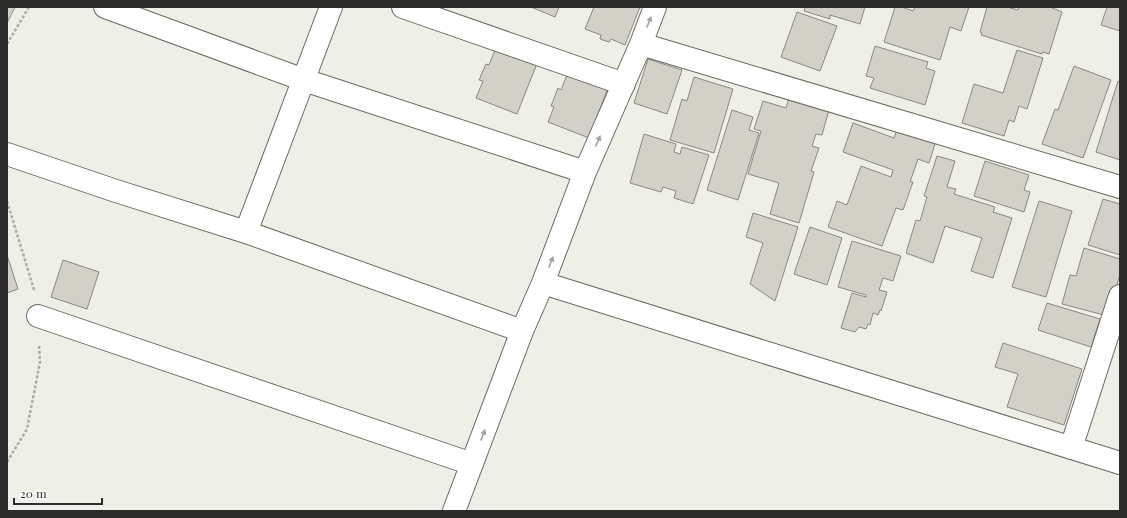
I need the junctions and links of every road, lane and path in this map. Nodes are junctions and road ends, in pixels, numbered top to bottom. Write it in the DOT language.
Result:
graph roads {
  1 [pos="29,7"];
  2 [pos="105,7"];
  3 [pos="331,7"];
  4 [pos="403,7"];
  5 [pos="655,7"];
  6 [pos="7,44"];
  7 [pos="641,44"];
  8 [pos="304,80"];
  9 [pos="624,84"];
  10 [pos="7,154"];
  11 [pos="585,172"];
  12 [pos="1120,187"];
  13 [pos="246,232"];
  14 [pos="543,283"];
  15 [pos="1120,296"];
  16 [pos="38,316"];
  17 [pos="522,331"];
  18 [pos="1071,448"];
  19 [pos="1120,463"];
  20 [pos="472,464"];
  21 [pos="454,511"];
  1 -- 6 [label="path"];
  2 -- 8 [label="street"];
  3 -- 8 [label="street"];
  4 -- 9 [label="street"];
  7 -- 5 [label="street, one-way"];
  7 -- 9 [label="street"];
  7 -- 12 [label="street"];
  8 -- 11 [label="street"];
  8 -- 13 [label="street"];
  11 -- 9 [label="street, one-way"];
  10 -- 13 [label="street"];
  14 -- 11 [label="street, one-way"];
  13 -- 17 [label="street"];
  14 -- 17 [label="street"];
  14 -- 18 [label="street"];
  15 -- 18 [label="street"];
  16 -- 20 [label="street"];
  20 -- 17 [label="street, one-way"];
  18 -- 19 [label="street"];
  20 -- 21 [label="street"];
}
